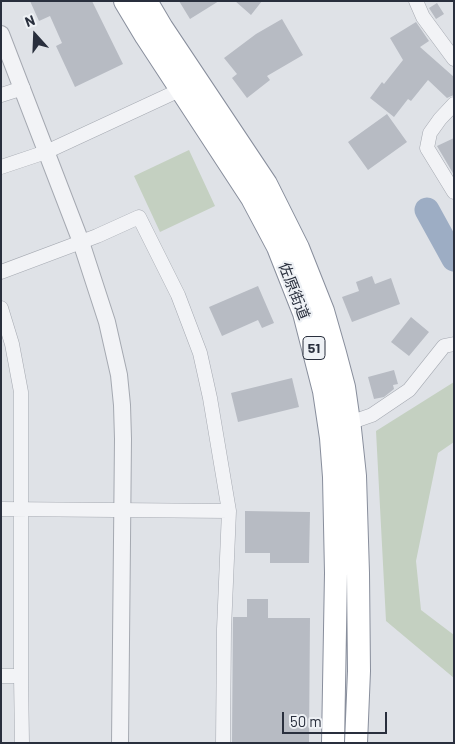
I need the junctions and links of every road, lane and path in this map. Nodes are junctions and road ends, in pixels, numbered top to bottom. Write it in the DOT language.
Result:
graph roads {
  1 [pos="125,1"];
  2 [pos="146,1"];
  3 [pos="416,1"];
  4 [pos="1,34"];
  5 [pos="454,59"];
  6 [pos="22,88"];
  7 [pos="182,89"];
  8 [pos="1,95"];
  9 [pos="454,104"];
  10 [pos="46,152"];
  11 [pos="1,167"];
  12 [pos="454,192"];
  13 [pos="81,242"];
  14 [pos="1,272"];
  15 [pos="1,308"];
  16 [pos="454,344"];
  17 [pos="350,423"];
  18 [pos="1,509"];
  19 [pos="122,509"];
  20 [pos="20,510"];
  21 [pos="229,511"];
  22 [pos="1,676"];
  23 [pos="21,676"];
  24 [pos="22,743"];
  25 [pos="120,743"];
  26 [pos="223,743"];
  27 [pos="332,743"];
  28 [pos="356,743"];
  1 -- 7 [label="highway, 佐原街道 / 51"];
  2 -- 17 [label="highway, 佐原街道 / 51"];
  3 -- 5 [label="street"];
  4 -- 6 [label="street"];
  6 -- 8 [label="street"];
  6 -- 10 [label="street"];
  7 -- 10 [label="street"];
  7 -- 27 [label="highway, 佐原街道 / 51"];
  9 -- 12 [label="street"];
  10 -- 11 [label="street"];
  10 -- 13 [label="street"];
  13 -- 14 [label="street"];
  13 -- 19 [label="street"];
  13 -- 21 [label="street"];
  15 -- 20 [label="street"];
  16 -- 17 [label="street"];
  17 -- 28 [label="highway, 佐原街道 / 51"];
  18 -- 20 [label="street"];
  19 -- 20 [label="street"];
  19 -- 21 [label="street"];
  19 -- 25 [label="street"];
  20 -- 23 [label="street"];
  21 -- 26 [label="street"];
  22 -- 23 [label="street"];
  23 -- 24 [label="street"];
}
